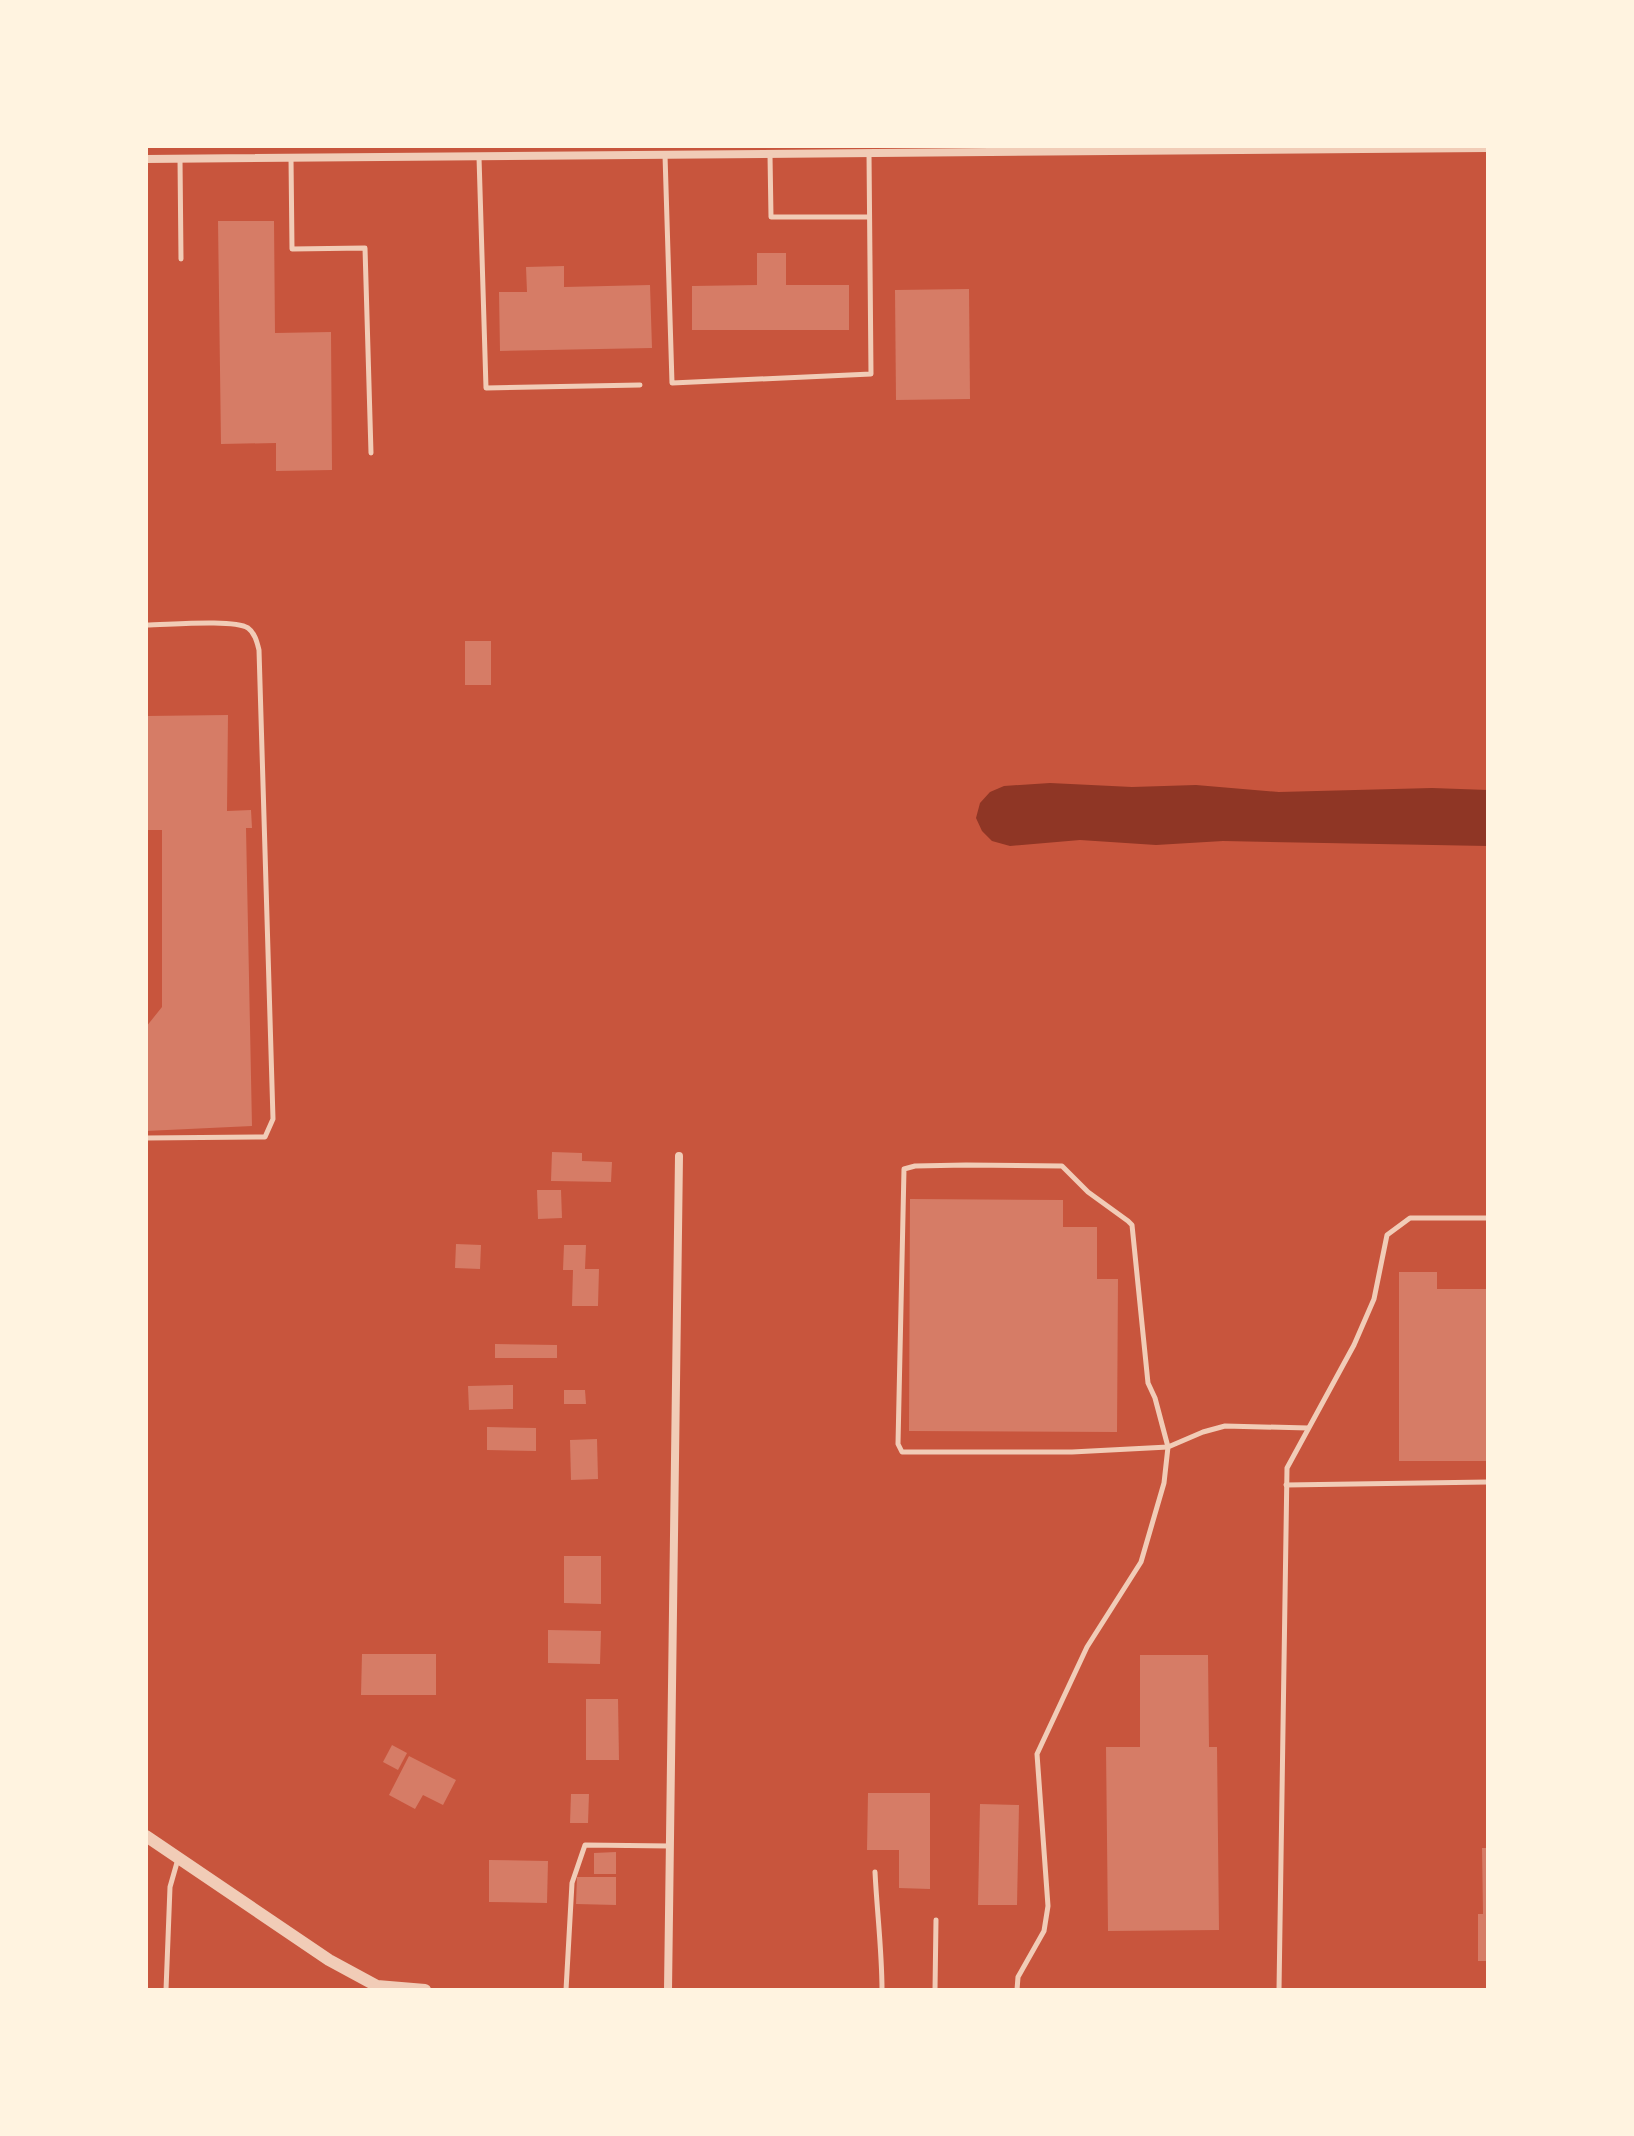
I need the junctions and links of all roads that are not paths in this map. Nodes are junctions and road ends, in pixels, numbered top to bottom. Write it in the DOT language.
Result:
graph roads {
  1 [pos="1200,148"];
  2 [pos="1488,148"];
  3 [pos="869,153"];
  4 [pos="770,154"];
  5 [pos="665,155"];
  6 [pos="479,157"];
  7 [pos="291,158"];
  8 [pos="146,159"];
  9 [pos="180,159"];
  10 [pos="869,217"];
  11 [pos="181,259"];
  12 [pos="640,385"];
  13 [pos="371,453"];
  14 [pos="146,625"];
  15 [pos="146,1138"];
  16 [pos="679,1156"];
  17 [pos="1488,1218"];
  18 [pos="1308,1428"];
  19 [pos="1168,1447"];
  20 [pos="1488,1482"];
  21 [pos="1286,1485"];
  22 [pos="146,1836"];
  23 [pos="670,1846"];
  24 [pos="178,1858"];
  25 [pos="875,1872"];
  26 [pos="936,1920"];
  27 [pos="166,1990"];
  28 [pos="425,1990"];
  29 [pos="566,1990"];
  30 [pos="668,1990"];
  31 [pos="882,1990"];
  32 [pos="935,1990"];
  33 [pos="1017,1990"];
  34 [pos="1279,1990"];
  1 -- 2 [label="street"];
  1 -- 3 [label="street"];
  3 -- 4 [label="street"];
  3 -- 10 [label="lane"];
  4 -- 5 [label="street"];
  4 -- 10 [label="lane"];
  5 -- 6 [label="street"];
  5 -- 10 [label="lane"];
  6 -- 7 [label="street"];
  6 -- 12 [label="lane"];
  7 -- 9 [label="street"];
  7 -- 13 [label="lane"];
  8 -- 9 [label="street"];
  9 -- 11 [label="lane"];
  14 -- 15 [label="lane"];
  16 -- 23 [label="street"];
  17 -- 18 [label="lane"];
  18 -- 19 [label="lane"];
  18 -- 21 [label="lane"];
  19 -- 19 [label="lane"];
  19 -- 33 [label="lane"];
  20 -- 21 [label="lane"];
  21 -- 34 [label="lane"];
  22 -- 24 [label="street"];
  23 -- 29 [label="lane"];
  23 -- 30 [label="street"];
  24 -- 27 [label="lane"];
  24 -- 28 [label="street"];
  25 -- 31 [label="lane"];
  26 -- 32 [label="lane"];
}
